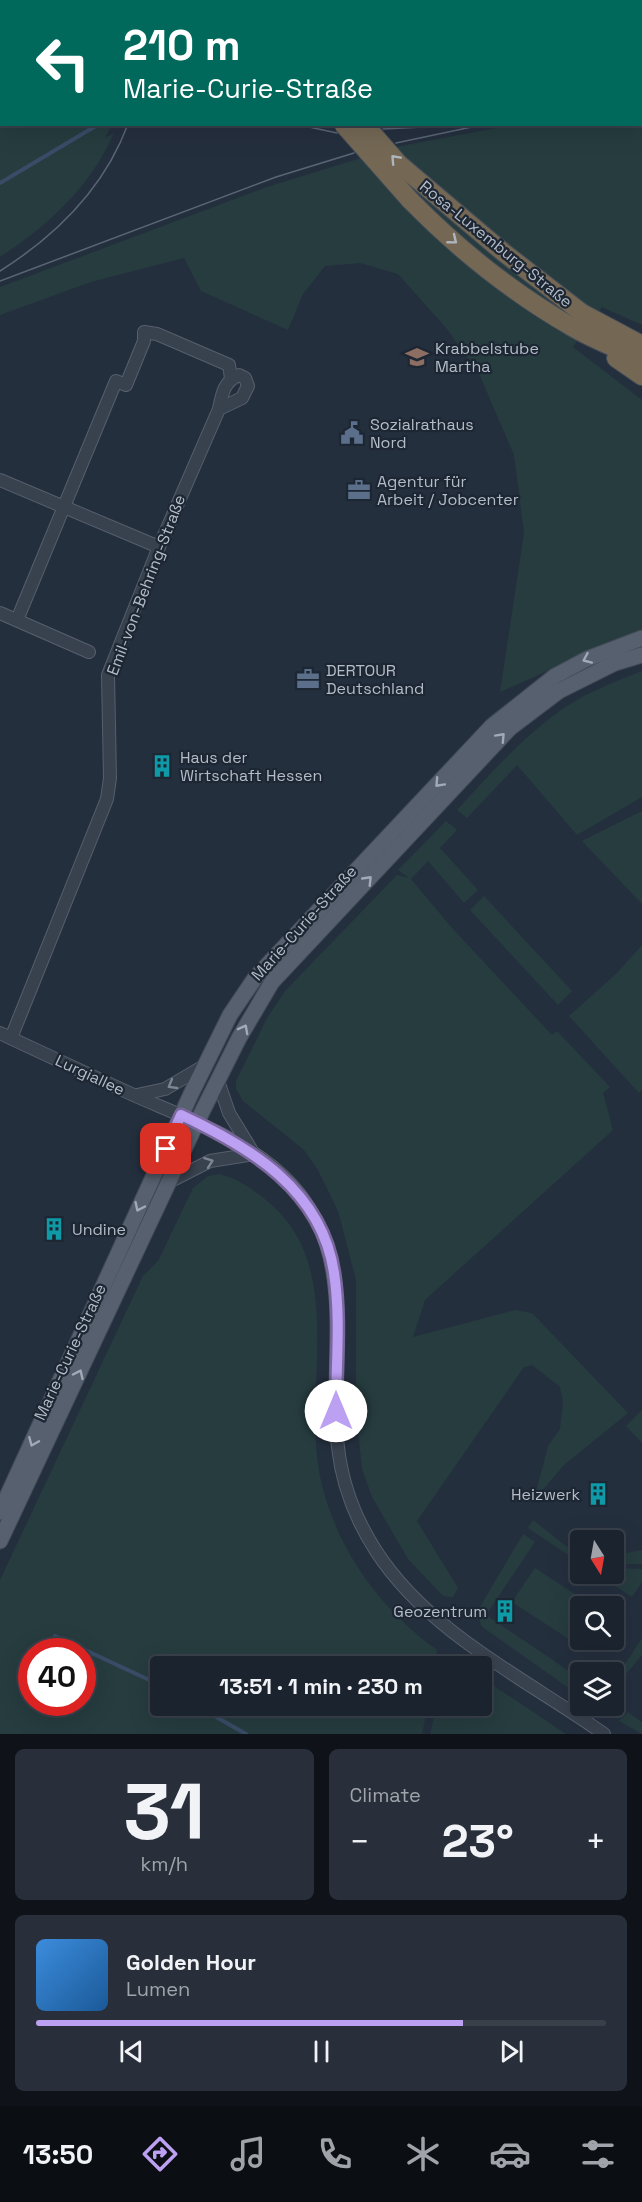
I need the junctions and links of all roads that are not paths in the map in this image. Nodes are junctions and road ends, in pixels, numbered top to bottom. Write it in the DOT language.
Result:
graph roads {
  1 [pos="345,126"];
  2 [pos="366,126"];
  3 [pos="581,315"];
  4 [pos="642,331"];
  5 [pos="642,345"];
  6 [pos="642,360"];
  7 [pos="642,376"];
  8 [pos="231,378"];
  9 [pos="219,409"];
  10 [pos="0,480"];
  11 [pos="64,507"];
  12 [pos="159,548"];
  13 [pos="0,613"];
  14 [pos="17,620"];
  15 [pos="642,638"];
  16 [pos="89,652"];
  17 [pos="642,655"];
  18 [pos="5,1036"];
  19 [pos="204,1066"];
  20 [pos="218,1081"];
  21 [pos="136,1095"];
  22 [pos="181,1115"];
  23 [pos="197,1122"];
  24 [pos="254,1154"];
  25 [pos="169,1182"];
  26 [pos="0,1512"];
  27 [pos="0,1541"];
  28 [pos="604,1734"];
  1 -- 3 [label="highway, Rosa-Luxemburg-Straße, one-way, bridge"];
  3 -- 2 [label="highway, Rosa-Luxemburg-Straße, one-way, bridge"];
  3 -- 4 [label="highway"];
  3 -- 5 [label="highway, Rosa-Luxemburg-Straße"];
  3 -- 6 [label="highway, Rosa-Luxemburg-Straße"];
  3 -- 7 [label="highway"];
  8 -- 9 [label="street, Emil-von-Behring-Straße"];
  8 -- 9 [label="street"];
  8 -- 11 [label="street"];
  9 -- 12 [label="street, Emil-von-Behring-Straße"];
  10 -- 11 [label="street"];
  11 -- 12 [label="street"];
  11 -- 14 [label="street"];
  12 -- 18 [label="street, Emil-von-Behring-Straße"];
  13 -- 14 [label="street, Emil-von-Behring-Straße"];
  14 -- 16 [label="street, Emil-von-Behring-Straße"];
  15 -- 19 [label="main road, Marie-Curie-Straße, one-way"];
  20 -- 17 [label="main road, Marie-Curie-Straße, one-way"];
  18 -- 21 [label="street, Lurgiallee"];
  19 -- 21 [label="street, one-way"];
  19 -- 22 [label="main road, Marie-Curie-Straße"];
  20 -- 23 [label="main road, Marie-Curie-Straße"];
  20 -- 24 [label="street"];
  21 -- 22 [label="street, Lurgiallee"];
  22 -- 23 [label="street, Lurgiallee"];
  22 -- 26 [label="main road, Marie-Curie-Straße, one-way"];
  23 -- 24 [label="street, Lurgiallee"];
  23 -- 25 [label="main road, Marie-Curie-Straße"];
  25 -- 24 [label="street, one-way"];
  24 -- 28 [label="street"];
  27 -- 25 [label="main road, Marie-Curie-Straße, one-way"];
}
